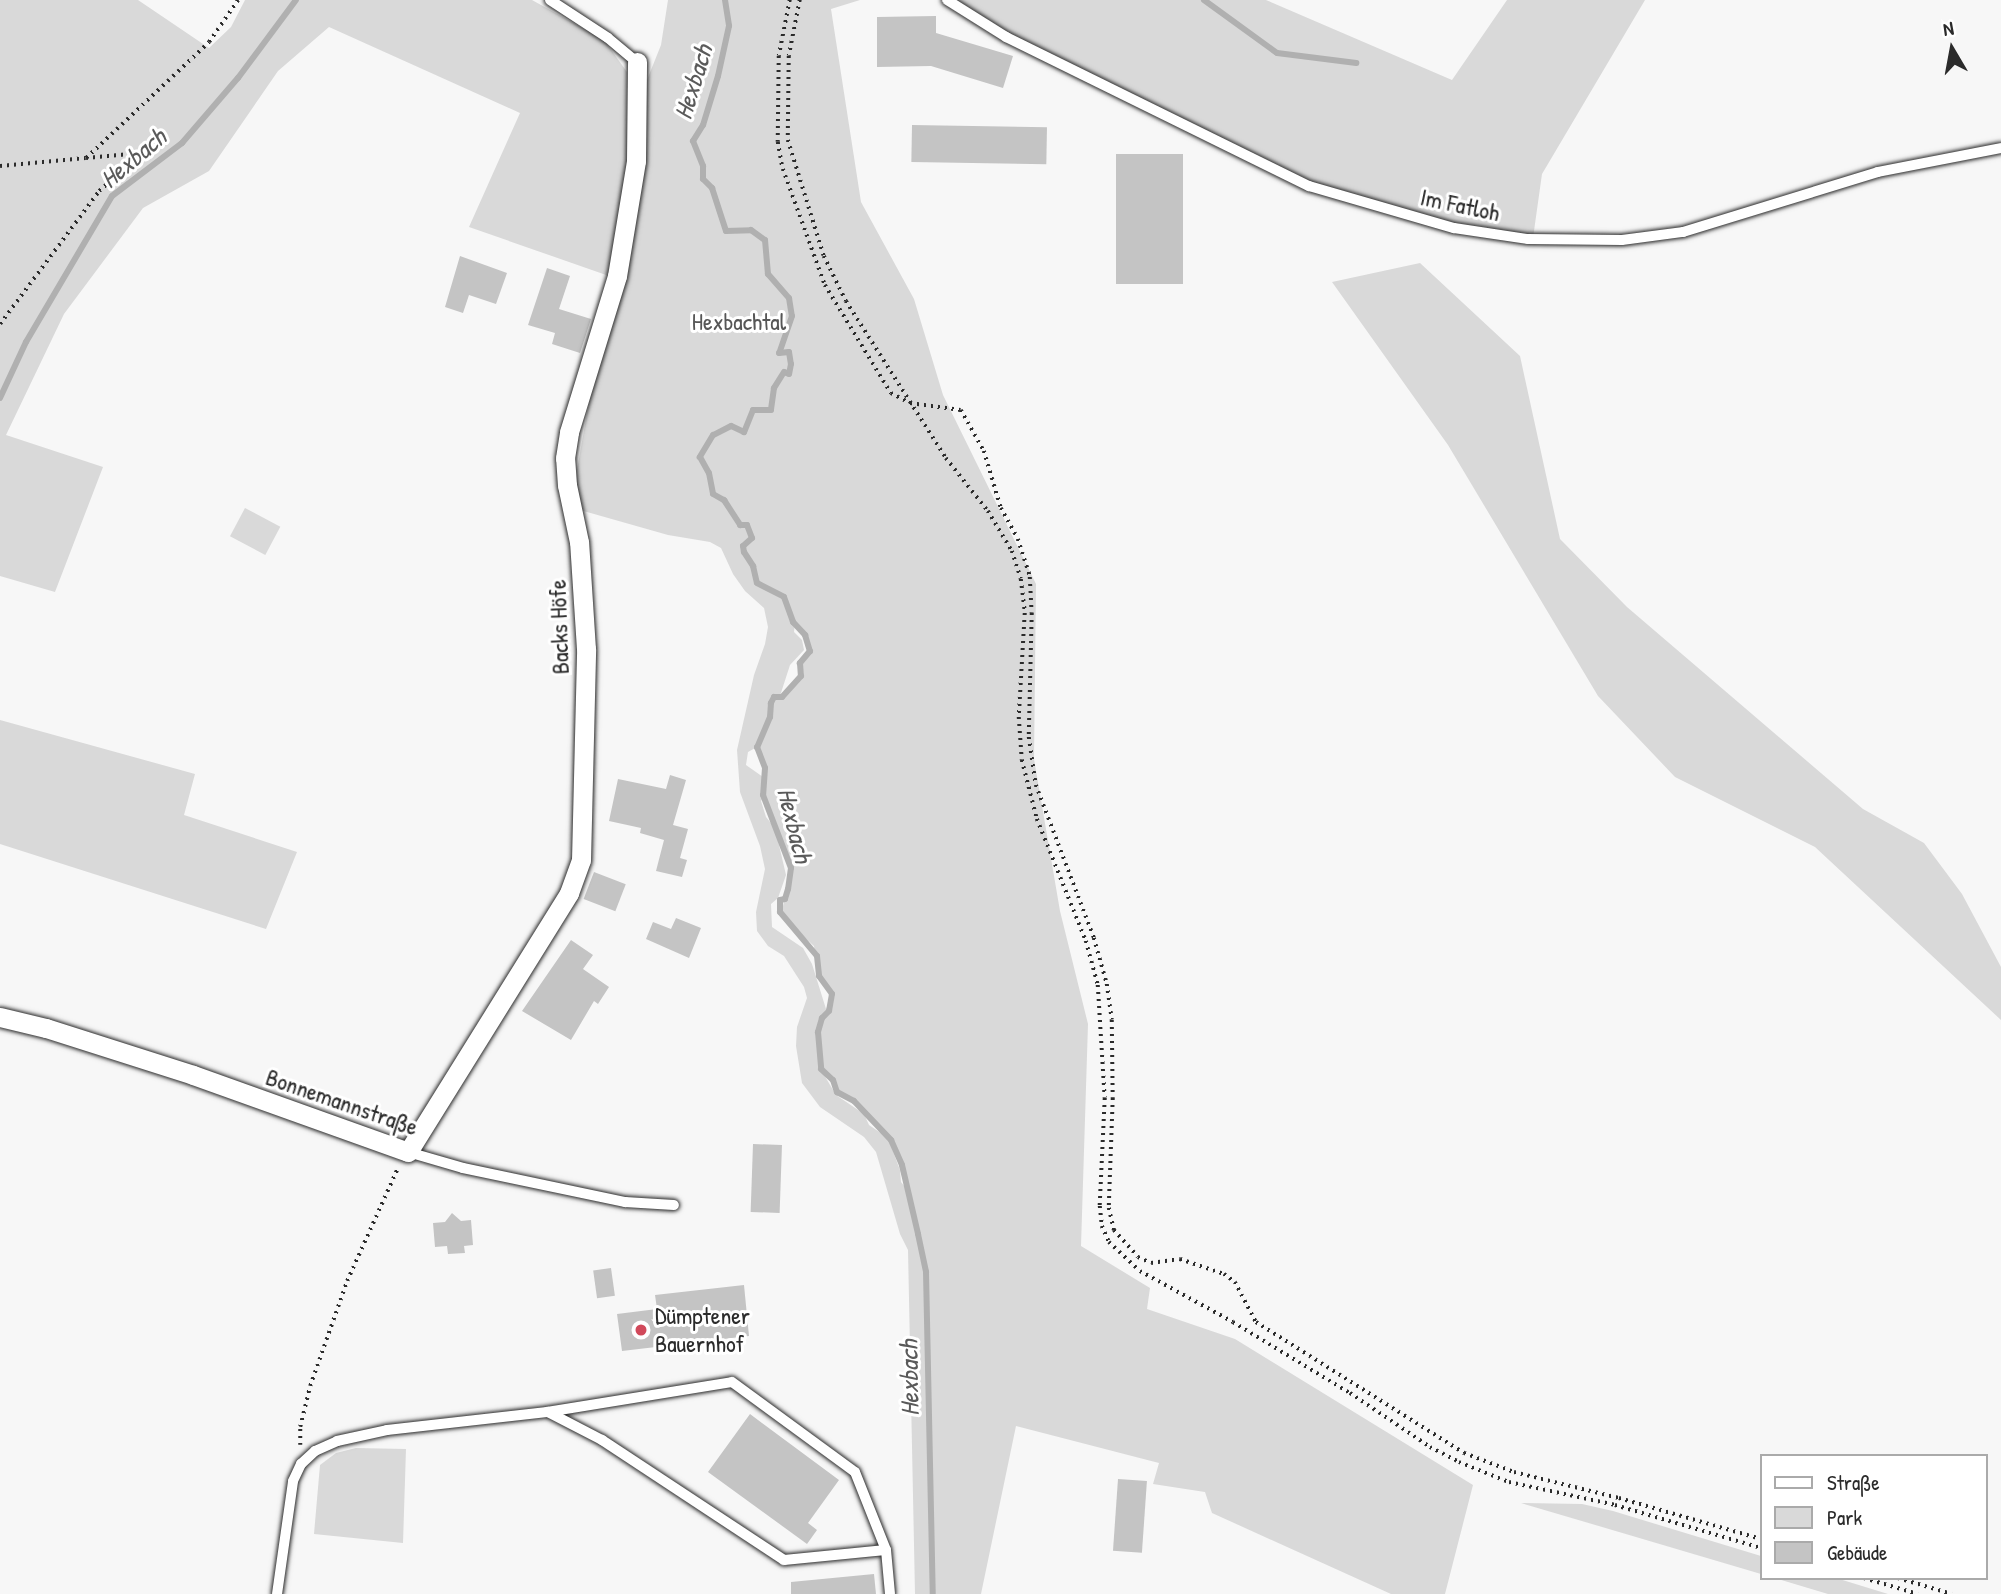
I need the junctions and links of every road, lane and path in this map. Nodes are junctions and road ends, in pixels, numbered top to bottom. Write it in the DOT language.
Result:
graph roads {
  1 [pos="238,0"];
  2 [pos="550,0"];
  3 [pos="789,0"];
  4 [pos="800,0"];
  5 [pos="947,0"];
  6 [pos="637,62"];
  7 [pos="2001,148"];
  8 [pos="86,158"];
  9 [pos="0,166"];
  10 [pos="0,324"];
  11 [pos="910,402"];
  12 [pos="0,1017"];
  13 [pos="408,1152"];
  14 [pos="674,1205"];
  15 [pos="547,1412"];
  16 [pos="301,1464"];
  17 [pos="1759,1538"];
  18 [pos="1759,1547"];
  19 [pos="886,1550"];
  20 [pos="1871,1580"];
  21 [pos="1905,1580"];
  22 [pos="277,1594"];
  23 [pos="890,1594"];
  24 [pos="1918,1594"];
  25 [pos="1952,1594"];
  1 -- 8 [label="path"];
  2 -- 6 [label="lane"];
  3 -- 11 [label="path"];
  4 -- 11 [label="path"];
  5 -- 7 [label="lane, Im Fatloh"];
  6 -- 13 [label="street, Backs Höfe"];
  8 -- 9 [label="path"];
  8 -- 10 [label="path"];
  11 -- 17 [label="path"];
  11 -- 18 [label="path"];
  12 -- 13 [label="street, Bonnemannstraße"];
  13 -- 14 [label="lane, Bonnemannstraße"];
  13 -- 16 [label="path"];
  15 -- 16 [label="lane"];
  15 -- 19 [label="lane"];
  15 -- 19 [label="lane"];
  16 -- 22 [label="lane"];
  19 -- 23 [label="lane"];
  20 -- 24 [label="path"];
  21 -- 25 [label="path"];
}
